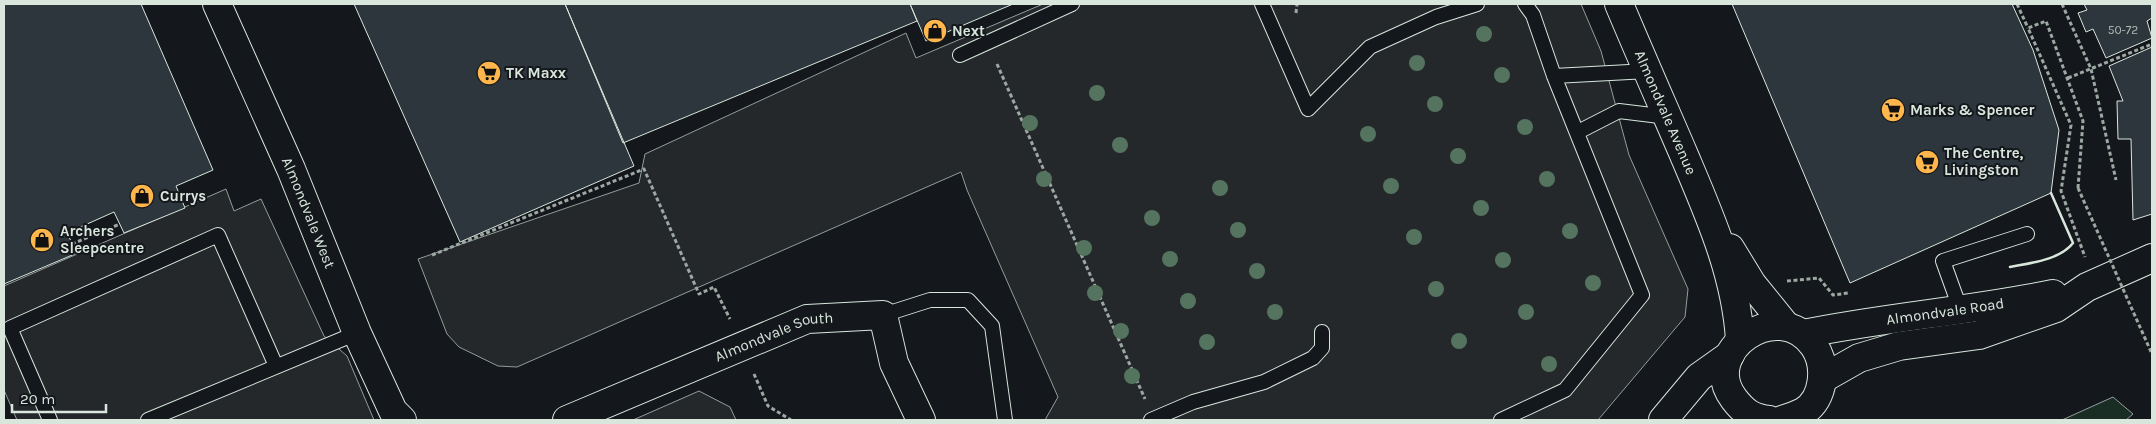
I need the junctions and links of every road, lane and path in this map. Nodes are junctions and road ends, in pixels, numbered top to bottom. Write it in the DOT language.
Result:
graph roads {
  1 [pos="216,4"];
  2 [pos="1072,4"];
  3 [pos="1262,4"];
  4 [pos="1297,4"];
  5 [pos="1477,4"];
  6 [pos="1525,4"];
  7 [pos="1619,4"];
  8 [pos="2018,4"];
  9 [pos="2062,4"];
  10 [pos="1296,13"];
  11 [pos="2028,28"];
  12 [pos="996,38"];
  13 [pos="2152,44"];
  14 [pos="960,55"];
  15 [pos="2091,69"];
  16 [pos="1648,72"];
  17 [pos="1554,76"];
  18 [pos="2068,78"];
  19 [pos="1668,116"];
  20 [pos="1578,132"];
  21 [pos="2116,180"];
  22 [pos="1712,220"];
  23 [pos="120,224"];
  24 [pos="2027,234"];
  25 [pos="72,244"];
  26 [pos="432,255"];
  27 [pos="2152,258"];
  28 [pos="2082,275"];
  29 [pos="1752,284"];
  30 [pos="1851,293"];
  31 [pos="1961,311"];
  32 [pos="883,315"];
  33 [pos="730,320"];
  34 [pos="1795,330"];
  35 [pos="1322,332"];
  36 [pos="357,333"];
  37 [pos="1734,347"];
  38 [pos="2152,354"];
  39 [pos="276,366"];
  40 [pos="752,368"];
  41 [pos="1822,379"];
  42 [pos="50,420"];
  43 [pos="148,420"];
  44 [pos="402,420"];
  45 [pos="567,420"];
  46 [pos="791,420"];
  47 [pos="920,420"];
  48 [pos="1005,420"];
  49 [pos="1152,420"];
  50 [pos="1501,420"];
  51 [pos="1664,420"];
  52 [pos="1769,420"];
  53 [pos="1782,420"];
  1 -- 36 [label="street, Almondvale West"];
  2 -- 12 [label="lane"];
  3 -- 5 [label="lane"];
  4 -- 10 [label="path"];
  6 -- 17 [label="lane"];
  7 -- 16 [label="street, Almondvale Avenue"];
  8 -- 11 [label="path"];
  9 -- 15 [label="path"];
  11 -- 18 [label="path"];
  11 -- 28 [label="path"];
  12 -- 14 [label="lane"];
  12 -- 49 [label="path"];
  13 -- 15 [label="path"];
  15 -- 18 [label="path"];
  15 -- 21 [label="path"];
  16 -- 17 [label="lane"];
  16 -- 19 [label="street, Almondvale Avenue"];
  17 -- 20 [label="lane"];
  18 -- 38 [label="path, bridge"];
  19 -- 20 [label="lane"];
  19 -- 22 [label="street, Almondvale Avenue"];
  20 -- 50 [label="lane"];
  22 -- 29 [label="street, Almondvale Avenue"];
  22 -- 37 [label="street, Almondvale Avenue"];
  23 -- 25 [label="path"];
  24 -- 31 [label="lane"];
  26 -- 33 [label="path"];
  27 -- 28 [label="street, Almondvale Road"];
  28 -- 31 [label="street, Almondvale Road"];
  28 -- 41 [label="street, Almondvale Road"];
  29 -- 30 [label="path"];
  29 -- 34 [label="street, Almondvale Avenue"];
  31 -- 34 [label="street, Almondvale Road"];
  32 -- 45 [label="street, Almondvale South"];
  32 -- 47 [label="street"];
  32 -- 48 [label="lane"];
  34 -- 37 [label="street, Almondvale Road"];
  34 -- 41 [label="street, Almondvale Avenue"];
  35 -- 49 [label="lane"];
  36 -- 39 [label="lane"];
  36 -- 44 [label="street, Almondvale West"];
  37 -- 51 [label="street"];
  37 -- 52 [label="street, Almondvale Avenue"];
  39 -- 42 [label="lane"];
  39 -- 43 [label="lane"];
  40 -- 46 [label="path"];
  41 -- 53 [label="street"];
}
